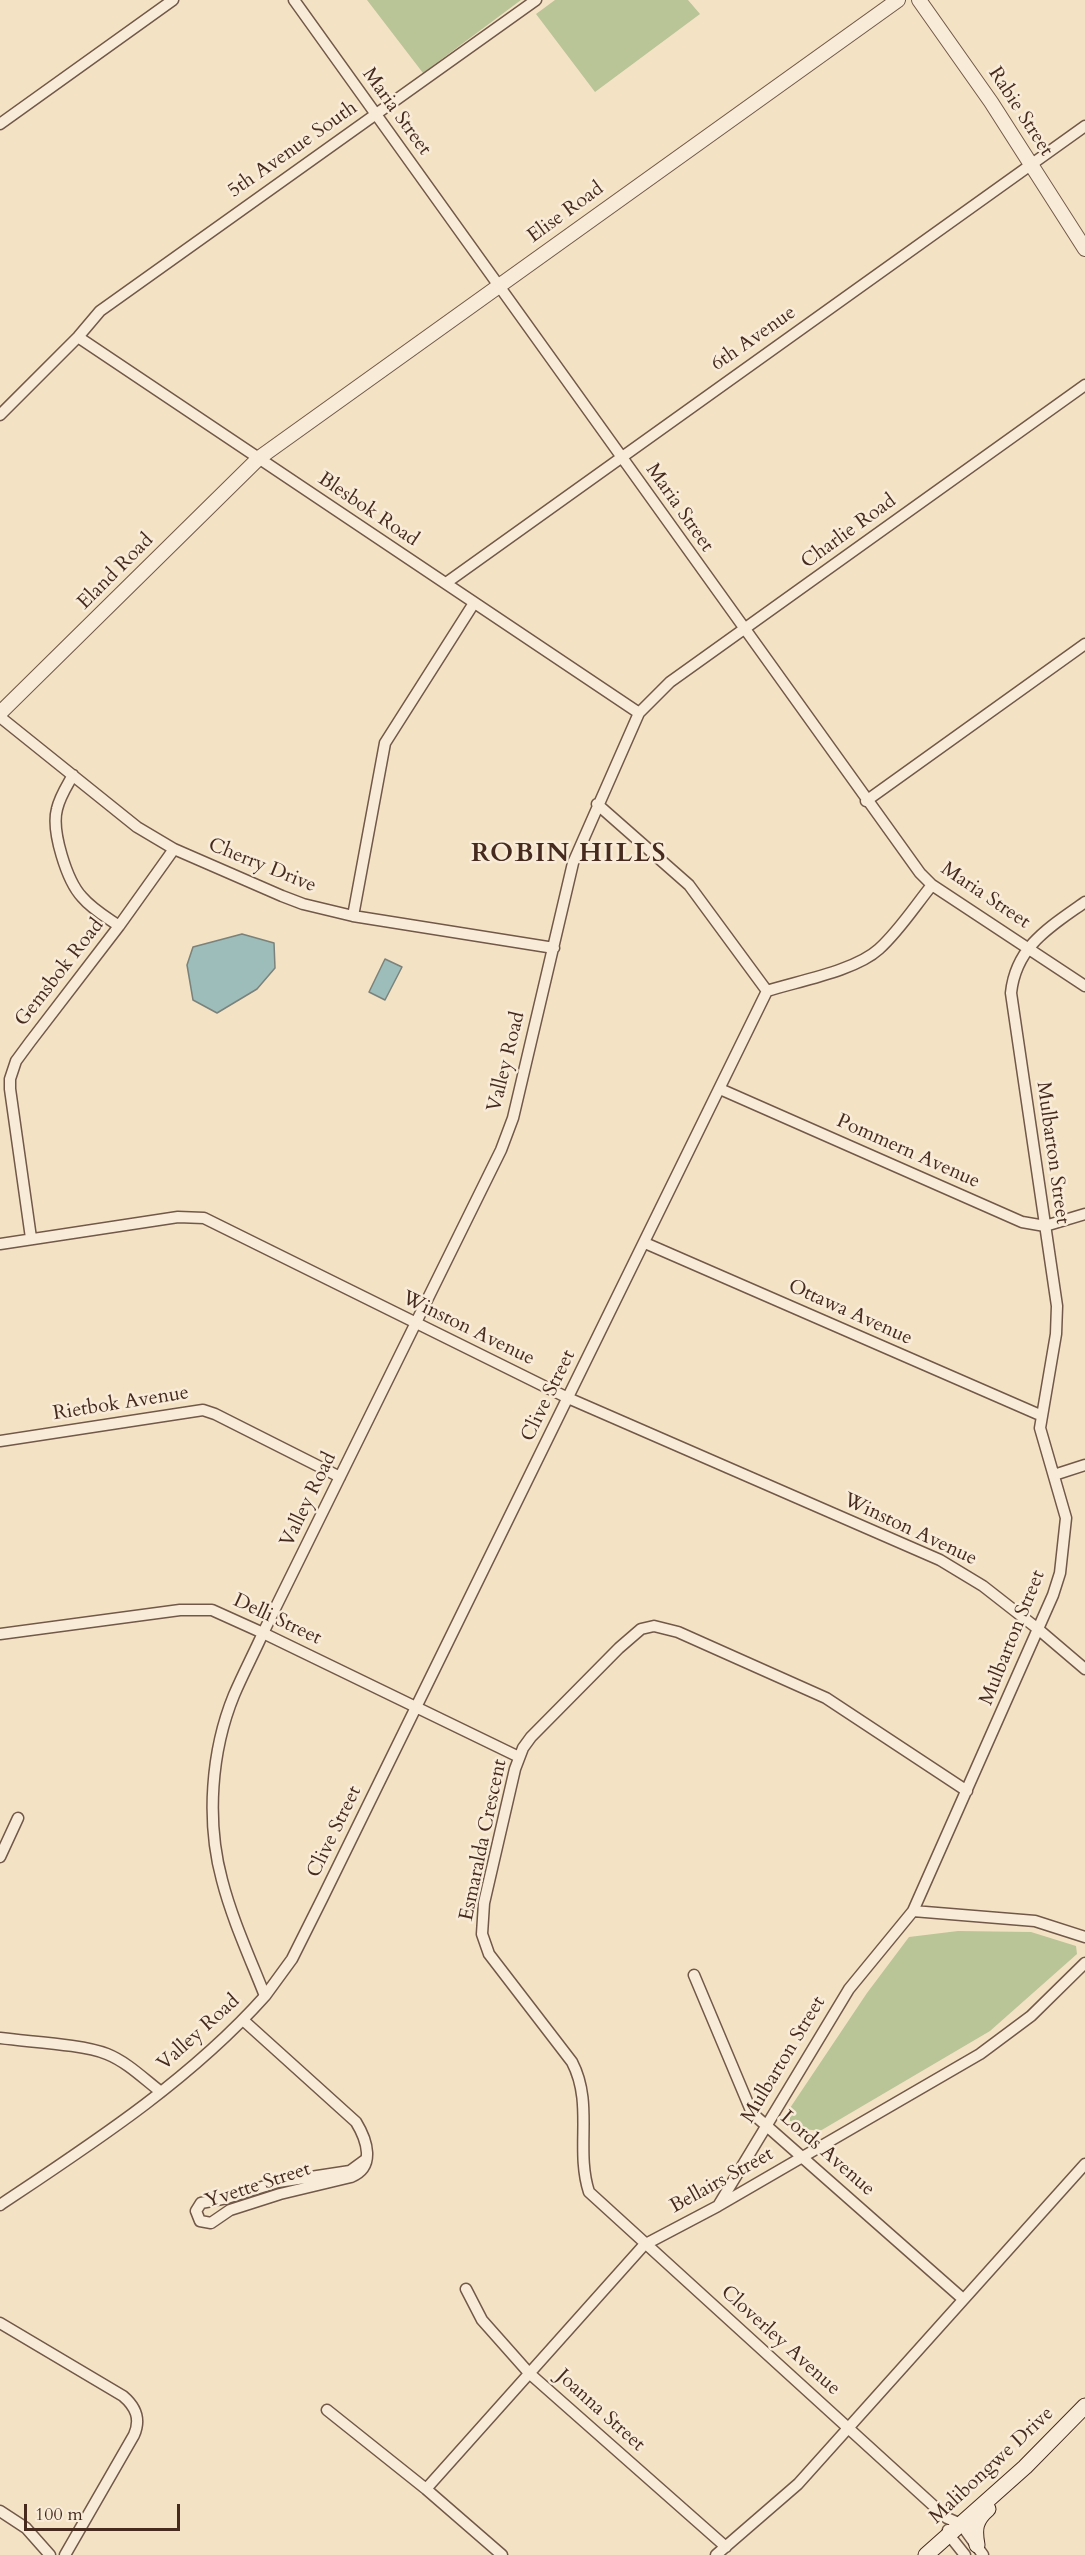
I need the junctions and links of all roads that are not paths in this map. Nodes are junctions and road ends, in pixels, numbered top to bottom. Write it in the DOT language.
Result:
graph roads {
  1 [pos="173,0"];
  2 [pos="294,0"];
  3 [pos="536,0"];
  4 [pos="898,0"];
  5 [pos="919,0"];
  6 [pos="376,114"];
  7 [pos="0,124"];
  8 [pos="1085,126"];
  9 [pos="1031,164"];
  10 [pos="1085,249"];
  11 [pos="498,285"];
  12 [pos="78,337"];
  13 [pos="1085,385"];
  14 [pos="0,415"];
  15 [pos="621,456"];
  16 [pos="259,458"];
  17 [pos="446,583"];
  18 [pos="474,603"];
  19 [pos="744,629"];
  20 [pos="1085,644"];
  21 [pos="639,713"];
  22 [pos="0,715"];
  23 [pos="74,775"];
  24 [pos="866,801"];
  25 [pos="597,804"];
  26 [pos="174,849"];
  27 [pos="932,885"];
  28 [pos="1085,902"];
  29 [pos="353,916"];
  30 [pos="119,926"];
  31 [pos="1027,947"];
  32 [pos="554,948"];
  33 [pos="1085,986"];
  34 [pos="767,991"];
  35 [pos="720,1089"];
  36 [pos="1085,1215"];
  37 [pos="1045,1226"];
  38 [pos="31,1238"];
  39 [pos="645,1243"];
  40 [pos="0,1244"];
  41 [pos="416,1323"];
  42 [pos="568,1398"];
  43 [pos="1040,1415"];
  44 [pos="0,1441"];
  45 [pos="1085,1465"];
  46 [pos="1054,1475"];
  47 [pos="340,1477"];
  48 [pos="1038,1629"];
  49 [pos="263,1633"];
  50 [pos="0,1634"];
  51 [pos="1085,1669"];
  52 [pos="416,1707"];
  53 [pos="519,1757"];
  54 [pos="968,1791"];
  55 [pos="18,1818"];
  56 [pos="0,1857"];
  57 [pos="913,1911"];
  58 [pos="1085,1937"];
  59 [pos="1085,1963"];
  60 [pos="694,1975"];
  61 [pos="265,1996"];
  62 [pos="243,2020"];
  63 [pos="0,2038"];
  64 [pos="161,2092"];
  65 [pos="766,2124"];
  66 [pos="803,2157"];
  67 [pos="365,2160"];
  68 [pos="1085,2164"];
  69 [pos="589,2192"];
  70 [pos="0,2205"];
  71 [pos="718,2206"];
  72 [pos="644,2245"];
  73 [pos="466,2289"];
  74 [pos="963,2299"];
  75 [pos="0,2323"];
  76 [pos="529,2373"];
  77 [pos="1085,2406"];
  78 [pos="327,2410"];
  79 [pos="849,2427"];
  80 [pos="1025,2467"];
  81 [pos="426,2489"];
  82 [pos="0,2511"];
  83 [pos="954,2521"];
  84 [pos="949,2535"];
  85 [pos="726,2547"];
  86 [pos="975,2552"];
  87 [pos="50,2555"];
  88 [pos="65,2555"];
  89 [pos="502,2555"];
  90 [pos="716,2555"];
  91 [pos="926,2555"];
  1 -- 7 [label="street"];
  2 -- 6 [label="street, Maria Street"];
  3 -- 6 [label="street, 5th Avenue South"];
  4 -- 11 [label="street, Elise Road"];
  5 -- 9 [label="street, Rabie Street"];
  6 -- 11 [label="street, Maria Street"];
  6 -- 12 [label="street, 5th Avenue South"];
  8 -- 9 [label="street, 6th Avenue"];
  9 -- 10 [label="street, Rabie Street"];
  9 -- 15 [label="street, 6th Avenue"];
  11 -- 15 [label="street, Maria Street"];
  11 -- 16 [label="street, Elise Road"];
  12 -- 14 [label="street, 5th Avenue South"];
  12 -- 16 [label="street, Blesbok Road"];
  13 -- 19 [label="street, Charlie Road"];
  15 -- 17 [label="street, 6th Avenue"];
  15 -- 19 [label="street, Maria Street"];
  16 -- 17 [label="street, Blesbok Road"];
  16 -- 22 [label="street, Eland Road"];
  17 -- 18 [label="street, Blesbok Road"];
  18 -- 21 [label="street, Blesbok Road"];
  18 -- 29 [label="street"];
  19 -- 21 [label="street, Charlie Road"];
  19 -- 24 [label="street, Maria Street"];
  20 -- 24 [label="street"];
  21 -- 25 [label="street, Valley Road"];
  22 -- 23 [label="street, Cherry Drive"];
  23 -- 26 [label="street, Cherry Drive"];
  23 -- 30 [label="street"];
  24 -- 27 [label="street, Maria Street"];
  25 -- 32 [label="street, Valley Road"];
  25 -- 34 [label="street"];
  26 -- 29 [label="street, Cherry Drive"];
  26 -- 30 [label="street, Gemsbok Road"];
  27 -- 31 [label="street, Maria Street"];
  27 -- 34 [label="street"];
  28 -- 31 [label="street"];
  29 -- 32 [label="street, Cherry Drive"];
  30 -- 38 [label="street, Gemsbok Road"];
  31 -- 33 [label="street, Maria Street"];
  31 -- 37 [label="street, Mulbarton Street"];
  32 -- 41 [label="street, Valley Road"];
  34 -- 35 [label="street, Clive Street"];
  35 -- 37 [label="street, Pommern Avenue"];
  35 -- 39 [label="street, Clive Street"];
  36 -- 37 [label="street, Pommern Avenue"];
  37 -- 43 [label="street, Mulbarton Street"];
  38 -- 40 [label="street, Winston Avenue"];
  38 -- 41 [label="street, Winston Avenue"];
  39 -- 42 [label="street, Clive Street"];
  39 -- 43 [label="street, Ottawa Avenue"];
  41 -- 42 [label="street, Winston Avenue"];
  41 -- 47 [label="street, Valley Road"];
  42 -- 48 [label="street, Winston Avenue"];
  42 -- 52 [label="street, Clive Street"];
  43 -- 46 [label="street, Mulbarton Street"];
  44 -- 47 [label="street, Rietbok Avenue"];
  45 -- 46 [label="street"];
  46 -- 48 [label="street, Mulbarton Street"];
  47 -- 49 [label="street, Valley Road"];
  48 -- 51 [label="street, Winston Avenue"];
  48 -- 54 [label="street, Mulbarton Street"];
  49 -- 50 [label="street, Delli Street"];
  49 -- 52 [label="street, Delli Street"];
  49 -- 61 [label="street, Valley Road"];
  52 -- 53 [label="street, Delli Street"];
  52 -- 61 [label="street, Clive Street"];
  53 -- 54 [label="street, Esmaralda Crescent"];
  53 -- 69 [label="street, Esmaralda Crescent"];
  54 -- 57 [label="street, Mulbarton Street"];
  55 -- 56 [label="street"];
  57 -- 58 [label="street"];
  57 -- 65 [label="street, Mulbarton Street"];
  59 -- 66 [label="street, Bellairs Street"];
  60 -- 65 [label="street, Lords Avenue"];
  61 -- 62 [label="street, Valley Road"];
  62 -- 64 [label="street, Valley Road"];
  62 -- 67 [label="street"];
  63 -- 64 [label="street"];
  64 -- 70 [label="street, Valley Road"];
  65 -- 66 [label="street, Lords Avenue"];
  65 -- 71 [label="street, Mulbarton Street"];
  66 -- 71 [label="street, Bellairs Street"];
  66 -- 74 [label="street, Lords Avenue"];
  67 -- 67 [label="street, Yvette Street"];
  68 -- 74 [label="street"];
  69 -- 72 [label="street, Cloverley Avenue"];
  71 -- 72 [label="street, Bellairs Street"];
  72 -- 76 [label="street, Bellairs Street"];
  72 -- 79 [label="street, Cloverley Avenue"];
  73 -- 76 [label="street, Joanna Street"];
  74 -- 79 [label="street"];
  75 -- 88 [label="street"];
  76 -- 81 [label="street, Bellairs Street"];
  76 -- 85 [label="street, Joanna Street"];
  77 -- 80 [label="main road, Malibongwe Drive"];
  78 -- 81 [label="street"];
  79 -- 83 [label="street, Cloverley Avenue"];
  79 -- 85 [label="street"];
  80 -- 83 [label="main road, Malibongwe Drive"];
  80 -- 86 [label="main road"];
  81 -- 89 [label="street"];
  82 -- 87 [label="street"];
  83 -- 84 [label="main road, Malibongwe Drive"];
  83 -- 86 [label="street, Cloverley Avenue"];
  84 -- 86 [label="street"];
  84 -- 91 [label="main road, Malibongwe Drive"];
  85 -- 90 [label="street"];
}
